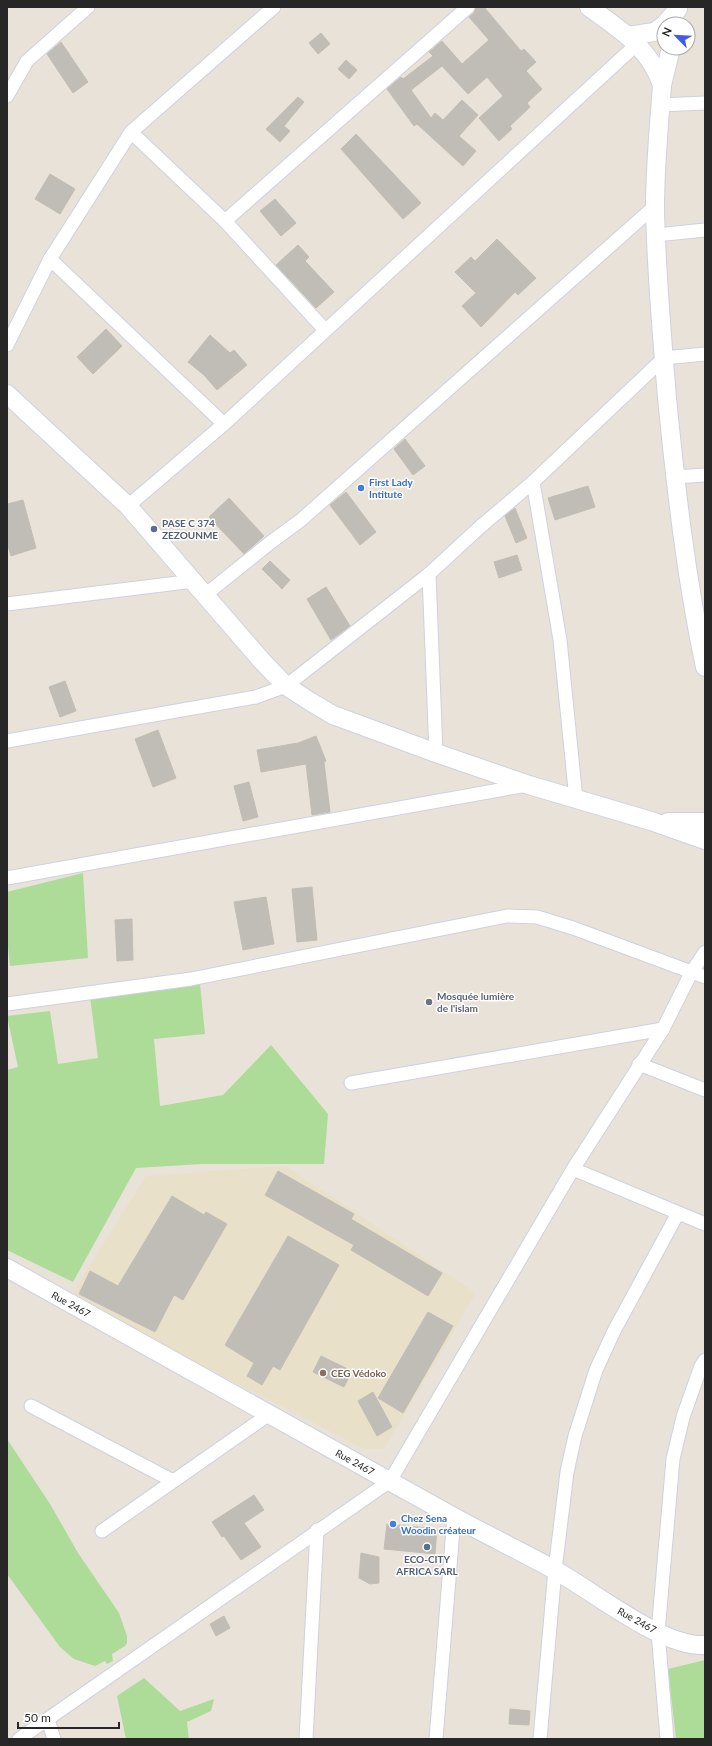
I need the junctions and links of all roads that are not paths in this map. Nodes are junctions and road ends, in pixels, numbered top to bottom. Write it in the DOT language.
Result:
graph roads {
  1 [pos="88,7"];
  2 [pos="274,7"];
  3 [pos="468,7"];
  4 [pos="589,7"];
  5 [pos="671,16"];
  6 [pos="677,16"];
  7 [pos="656,30"];
  8 [pos="632,40"];
  9 [pos="668,56"];
  10 [pos="662,84"];
  11 [pos="7,96"];
  12 [pos="705,103"];
  13 [pos="660,105"];
  14 [pos="131,132"];
  15 [pos="655,206"];
  16 [pos="224,221"];
  17 [pos="705,230"];
  18 [pos="656,235"];
  19 [pos="50,259"];
  20 [pos="325,330"];
  21 [pos="7,345"];
  22 [pos="705,354"];
  23 [pos="664,358"];
  24 [pos="7,394"];
  25 [pos="224,424"];
  26 [pos="705,474"];
  27 [pos="674,477"];
  28 [pos="533,482"];
  29 [pos="128,506"];
  30 [pos="428,574"];
  31 [pos="194,581"];
  32 [pos="205,595"];
  33 [pos="7,604"];
  34 [pos="705,667"];
  35 [pos="286,686"];
  36 [pos="7,741"];
  37 [pos="436,753"];
  38 [pos="529,785"];
  39 [pos="576,799"];
  40 [pos="651,821"];
  41 [pos="705,822"];
  42 [pos="705,840"];
  43 [pos="7,878"];
  44 [pos="705,952"];
  45 [pos="692,973"];
  46 [pos="705,977"];
  47 [pos="7,1004"];
  48 [pos="663,1029"];
  49 [pos="639,1064"];
  50 [pos="351,1083"];
  51 [pos="705,1090"];
  52 [pos="573,1169"];
  53 [pos="678,1213"];
  54 [pos="705,1224"];
  55 [pos="7,1268"];
  56 [pos="705,1360"];
  57 [pos="31,1406"];
  58 [pos="268,1415"];
  59 [pos="173,1481"];
  60 [pos="390,1481"];
  61 [pos="454,1517"];
  62 [pos="317,1530"];
  63 [pos="102,1531"];
  64 [pos="555,1570"];
  65 [pos="658,1632"];
  66 [pos="705,1645"];
  67 [pos="48,1720"];
  68 [pos="19,1739"];
  69 [pos="54,1739"];
  70 [pos="306,1739"];
  71 [pos="436,1739"];
  72 [pos="540,1739"];
  73 [pos="667,1739"];
  1 -- 11 [label="street"];
  2 -- 14 [label="street"];
  3 -- 16 [label="street"];
  4 -- 8 [label="street"];
  5 -- 6 [label="street"];
  7 -- 8 [label="street"];
  8 -- 10 [label="street"];
  8 -- 20 [label="street"];
  9 -- 10 [label="street"];
  10 -- 13 [label="street"];
  12 -- 13 [label="street"];
  13 -- 15 [label="street"];
  14 -- 16 [label="street"];
  14 -- 19 [label="street"];
  15 -- 18 [label="street"];
  15 -- 32 [label="street"];
  16 -- 20 [label="street"];
  17 -- 18 [label="street"];
  18 -- 23 [label="street"];
  19 -- 21 [label="street"];
  19 -- 25 [label="street"];
  20 -- 25 [label="street"];
  22 -- 23 [label="street"];
  23 -- 27 [label="street"];
  23 -- 28 [label="street"];
  24 -- 29 [label="street"];
  25 -- 29 [label="street"];
  26 -- 27 [label="street"];
  27 -- 34 [label="street"];
  28 -- 30 [label="street"];
  28 -- 39 [label="street"];
  29 -- 31 [label="street"];
  30 -- 35 [label="street"];
  30 -- 37 [label="street"];
  31 -- 32 [label="street"];
  31 -- 33 [label="street"];
  32 -- 35 [label="street"];
  35 -- 36 [label="street"];
  35 -- 37 [label="street"];
  37 -- 38 [label="street"];
  38 -- 39 [label="street"];
  38 -- 43 [label="street"];
  39 -- 40 [label="street"];
  40 -- 41 [label="street"];
  40 -- 42 [label="street"];
  44 -- 45 [label="street"];
  45 -- 46 [label="street"];
  45 -- 47 [label="street"];
  45 -- 48 [label="street"];
  48 -- 49 [label="street"];
  48 -- 50 [label="street"];
  49 -- 51 [label="street"];
  49 -- 52 [label="street"];
  52 -- 53 [label="street"];
  52 -- 60 [label="street"];
  53 -- 54 [label="street"];
  53 -- 64 [label="street"];
  55 -- 58 [label="street, Rue 2467"];
  56 -- 65 [label="street"];
  57 -- 59 [label="street"];
  58 -- 59 [label="street"];
  58 -- 60 [label="street, Rue 2467"];
  59 -- 63 [label="street"];
  60 -- 61 [label="street, Rue 2467"];
  60 -- 62 [label="street"];
  61 -- 64 [label="street, Rue 2467"];
  61 -- 71 [label="street"];
  62 -- 67 [label="street"];
  62 -- 70 [label="street"];
  64 -- 65 [label="street, Rue 2467"];
  64 -- 72 [label="street"];
  65 -- 66 [label="street, Rue 2467"];
  65 -- 73 [label="street"];
  67 -- 68 [label="street"];
  67 -- 69 [label="street"];
}
